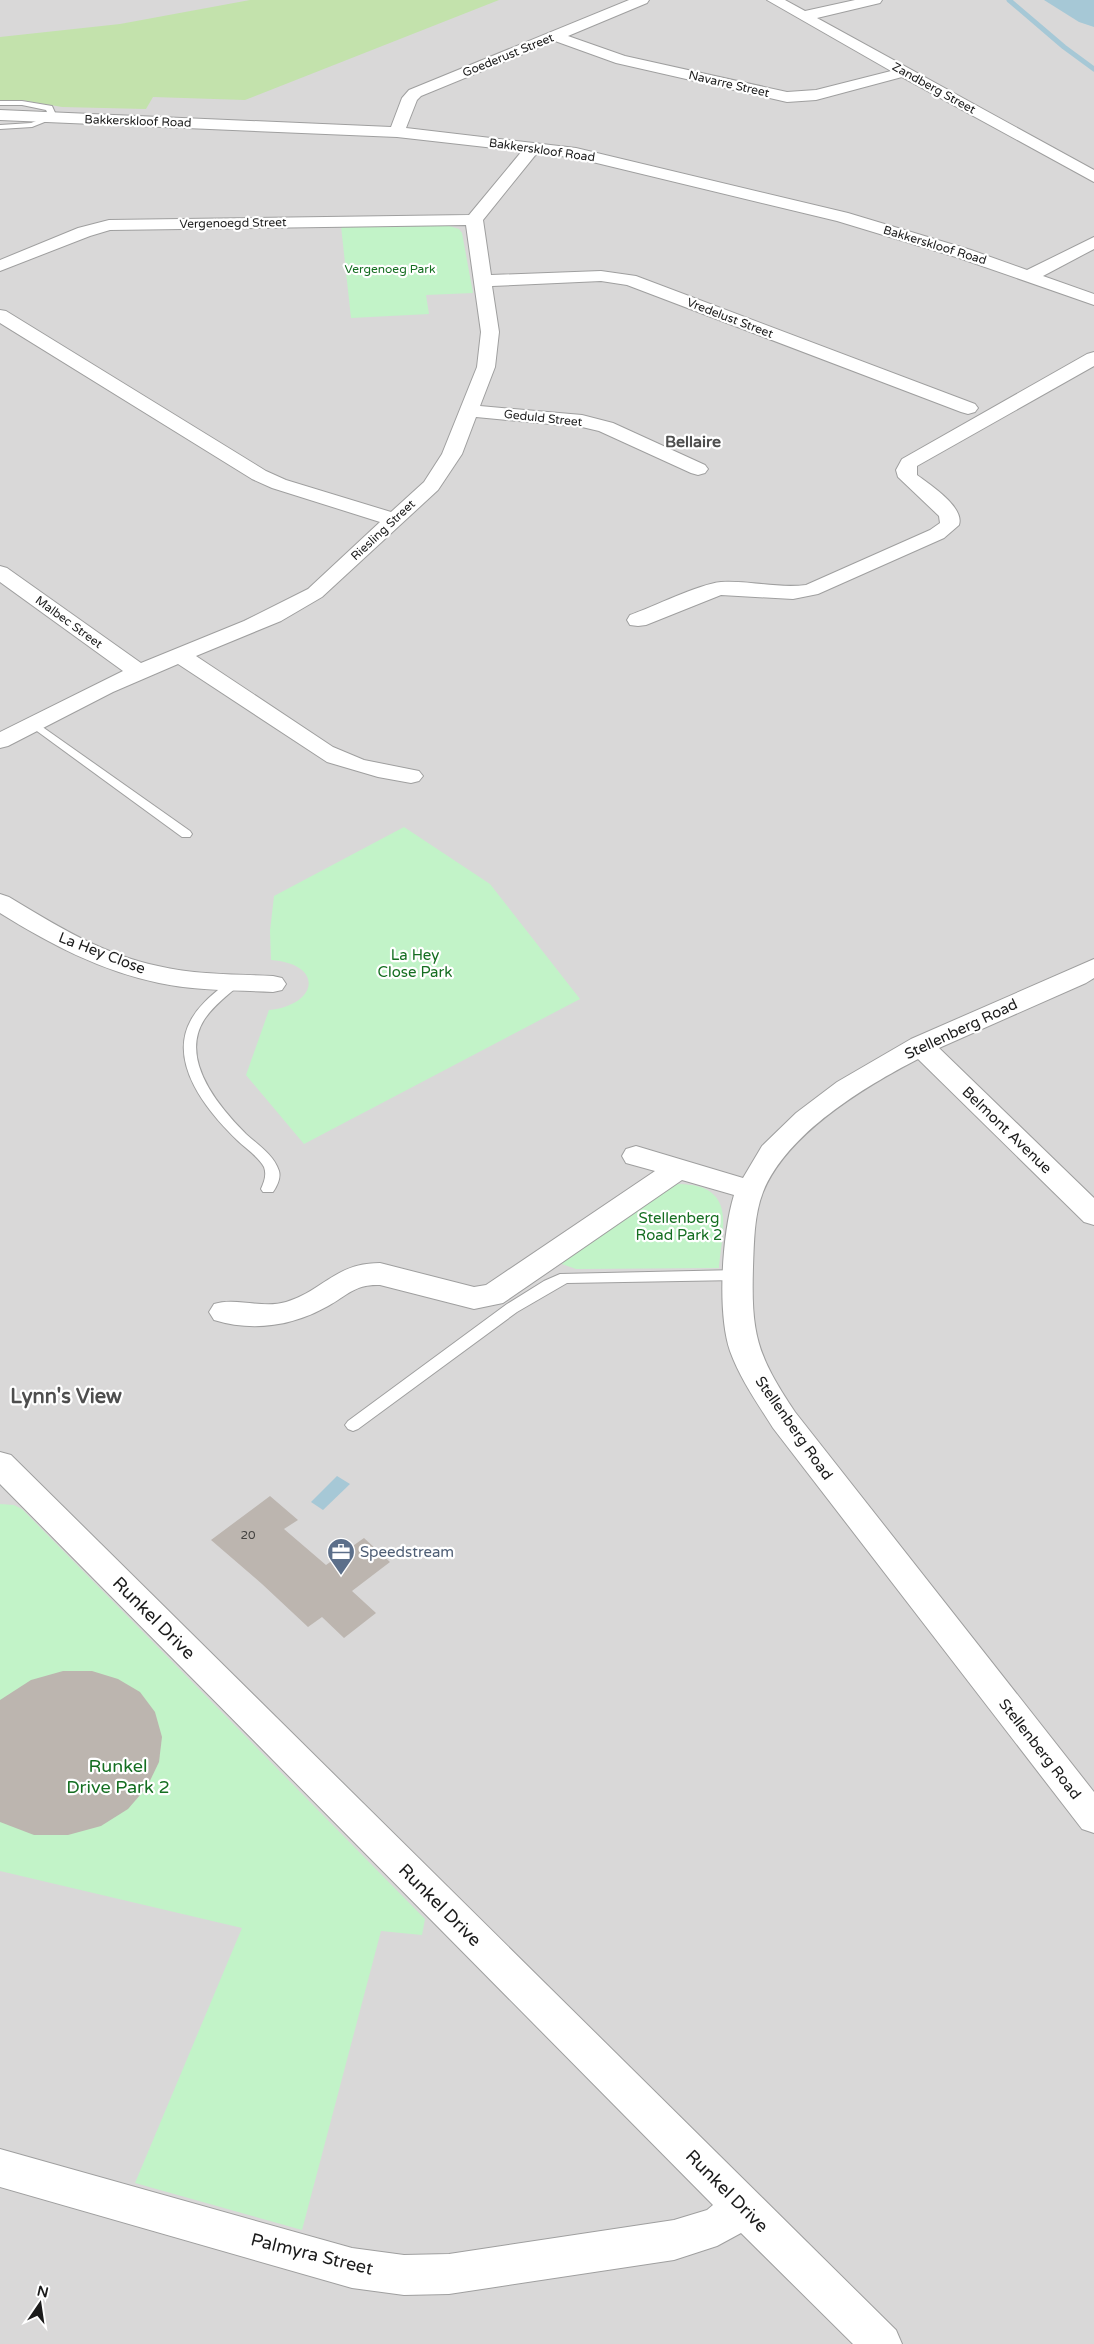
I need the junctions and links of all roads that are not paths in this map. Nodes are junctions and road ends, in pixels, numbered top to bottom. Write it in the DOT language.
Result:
graph roads {
  1 [pos="642,0"];
  2 [pos="774,0"];
  3 [pos="875,0"];
  4 [pos="804,16"];
  5 [pos="555,36"];
  6 [pos="905,72"];
  7 [pos="0,103"];
  8 [pos="51,112"];
  9 [pos="0,115"];
  10 [pos="0,127"];
  11 [pos="397,132"];
  12 [pos="534,147"];
  13 [pos="1094,177"];
  14 [pos="474,220"];
  15 [pos="1094,242"];
  16 [pos="0,266"];
  17 [pos="1029,276"];
  18 [pos="483,281"];
  19 [pos="1094,300"];
  20 [pos="0,315"];
  21 [pos="1094,358"];
  22 [pos="968,408"];
  23 [pos="468,411"];
  24 [pos="698,469"];
  25 [pos="395,520"];
  26 [pos="0,572"];
  27 [pos="638,620"];
  28 [pos="180,655"];
  29 [pos="139,672"];
  30 [pos="34,724"];
  31 [pos="0,741"];
  32 [pos="411,776"];
  33 [pos="186,834"];
  34 [pos="0,902"];
  35 [pos="1094,967"];
  36 [pos="235,982"];
  37 [pos="273,984"];
  38 [pos="920,1045"];
  39 [pos="636,1156"];
  40 [pos="678,1168"];
  41 [pos="268,1189"];
  42 [pos="750,1190"];
  43 [pos="1094,1215"];
  44 [pos="738,1275"];
  45 [pos="224,1312"];
  46 [pos="353,1425"];
  47 [pos="0,1464"];
  48 [pos="1094,1818"];
  49 [pos="0,2168"];
  50 [pos="744,2208"];
  51 [pos="882,2344"];
  1 -- 5 [label="street, Goederust Street"];
  2 -- 4 [label="street, Zandberg Street"];
  3 -- 4 [label="street"];
  4 -- 6 [label="street, Zandberg Street"];
  5 -- 6 [label="street, Navarre Street"];
  5 -- 11 [label="street, Goederust Street"];
  6 -- 13 [label="street, Zandberg Street"];
  7 -- 8 [label="lane"];
  8 -- 9 [label="street, Bakkerskloof Road"];
  8 -- 10 [label="lane"];
  8 -- 11 [label="street, Bakkerskloof Road"];
  11 -- 12 [label="street, Bakkerskloof Road"];
  12 -- 14 [label="street"];
  12 -- 17 [label="street, Bakkerskloof Road"];
  14 -- 16 [label="street, Vergenoegd Street"];
  14 -- 18 [label="street, Riesling Street"];
  15 -- 17 [label="street"];
  17 -- 19 [label="street, Bakkerskloof Road"];
  18 -- 22 [label="street, Vredelust Street"];
  18 -- 23 [label="street, Riesling Street"];
  20 -- 25 [label="street"];
  21 -- 27 [label="street"];
  23 -- 24 [label="street, Geduld Street"];
  23 -- 25 [label="street, Riesling Street"];
  25 -- 28 [label="street, Riesling Street"];
  26 -- 29 [label="street, Malbec Street"];
  28 -- 29 [label="street, Riesling Street"];
  28 -- 32 [label="street"];
  29 -- 30 [label="street, Riesling Street"];
  30 -- 31 [label="street, Riesling Street"];
  30 -- 33 [label="lane"];
  34 -- 36 [label="street, La Hey Close"];
  35 -- 38 [label="street, Stellenberg Road"];
  36 -- 37 [label="street, La Hey Close"];
  36 -- 41 [label="lane"];
  38 -- 42 [label="street, Stellenberg Road"];
  38 -- 43 [label="street, Belmont Avenue"];
  39 -- 40 [label="street"];
  40 -- 42 [label="street"];
  40 -- 45 [label="street"];
  42 -- 44 [label="street, Stellenberg Road"];
  44 -- 46 [label="lane"];
  44 -- 48 [label="street, Stellenberg Road"];
  47 -- 50 [label="street, Runkel Drive"];
  49 -- 50 [label="street, Palmyra Street"];
  50 -- 51 [label="street, Runkel Drive"];
}
